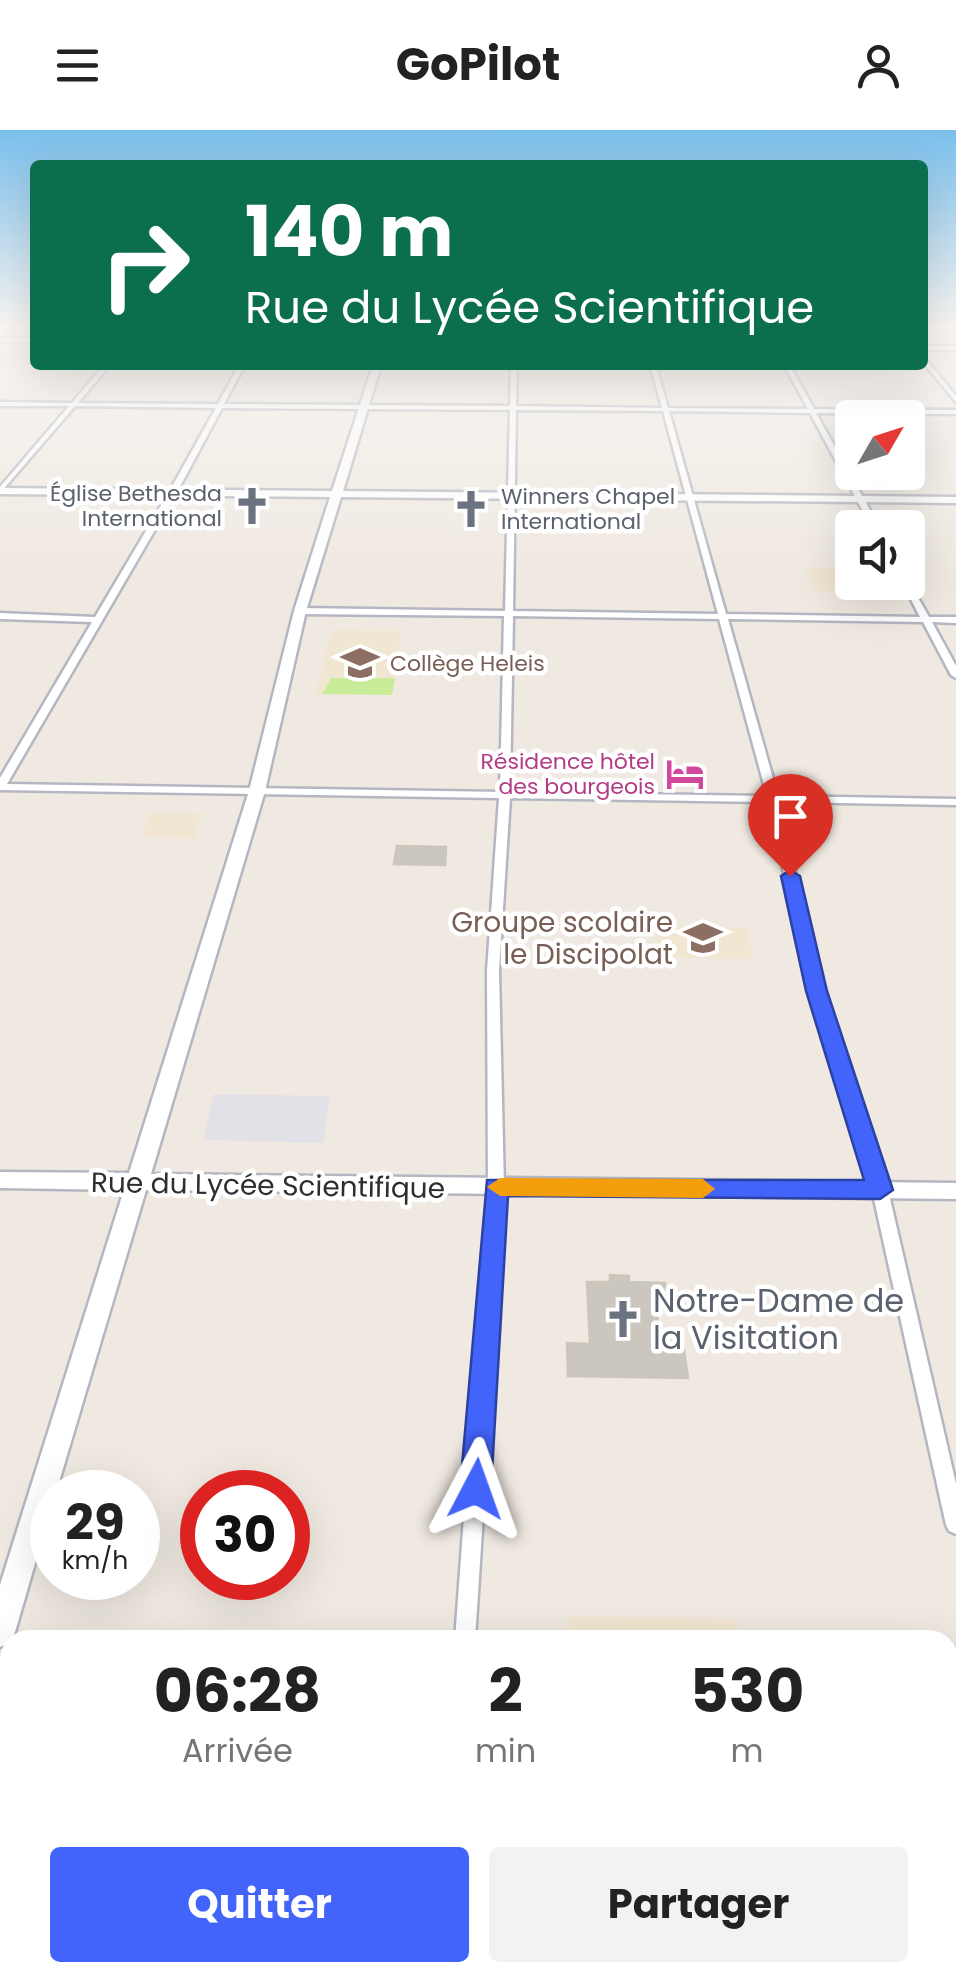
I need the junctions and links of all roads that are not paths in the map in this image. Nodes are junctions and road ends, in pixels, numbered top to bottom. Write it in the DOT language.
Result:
graph roads {
  1 [pos="68,410"];
  2 [pos="216,410"];
  3 [pos="364,410"];
  4 [pos="514,410"];
  5 [pos="664,410"];
  6 [pos="721,410"];
  7 [pos="814,411"];
  8 [pos="956,412"];
  9 [pos="0,491"];
  10 [pos="173,492"];
  11 [pos="340,495"];
  12 [pos="512,496"];
  13 [pos="688,498"];
  14 [pos="861,499"];
  15 [pos="956,500"];
  16 [pos="867,510"];
  17 [pos="915,600"];
  18 [pos="300,611"];
  19 [pos="509,614"];
  20 [pos="0,616"];
  21 [pos="721,617"];
  22 [pos="99,620"];
  23 [pos="926,620"];
  24 [pos="956,620"];
  25 [pos="956,675"];
  26 [pos="0,787"];
  27 [pos="257,791"];
  28 [pos="505,795"];
  29 [pos="773,799"];
  30 [pos="956,802"];
  31 [pos="0,1180"];
  32 [pos="136,1183"];
  33 [pos="496,1187"];
  34 [pos="880,1190"];
  35 [pos="956,1191"];
  36 [pos="956,1526"];
  37 [pos="1,1630"];
  38 [pos="466,1630"];
  1 -- 9 [label="street"];
  2 -- 10 [label="street"];
  3 -- 11 [label="street"];
  4 -- 12 [label="street"];
  5 -- 13 [label="street"];
  6 -- 7 [label="street"];
  7 -- 8 [label="street"];
  7 -- 14 [label="street"];
  9 -- 10 [label="street"];
  10 -- 11 [label="street"];
  10 -- 22 [label="street"];
  11 -- 12 [label="street"];
  11 -- 18 [label="street"];
  12 -- 13 [label="street"];
  12 -- 19 [label="street"];
  13 -- 14 [label="street"];
  13 -- 21 [label="street"];
  14 -- 15 [label="street"];
  14 -- 16 [label="street"];
  17 -- 23 [label="street"];
  18 -- 19 [label="street"];
  18 -- 27 [label="street"];
  19 -- 21 [label="street"];
  19 -- 28 [label="street"];
  20 -- 22 [label="street"];
  21 -- 23 [label="street"];
  21 -- 29 [label="street"];
  22 -- 26 [label="street"];
  23 -- 24 [label="street"];
  23 -- 25 [label="street"];
  26 -- 27 [label="street"];
  27 -- 28 [label="street"];
  27 -- 32 [label="street"];
  28 -- 29 [label="street"];
  28 -- 33 [label="street"];
  29 -- 30 [label="street"];
  29 -- 34 [label="street"];
  31 -- 32 [label="street, Rue du Lycée Scientifique"];
  32 -- 33 [label="street, Rue du Lycée Scientifique"];
  32 -- 37 [label="street"];
  33 -- 34 [label="street, Rue du Lycée Scientifique"];
  33 -- 38 [label="street"];
  34 -- 35 [label="street, Rue du Lycée Scientifique"];
  34 -- 36 [label="street"];
}
